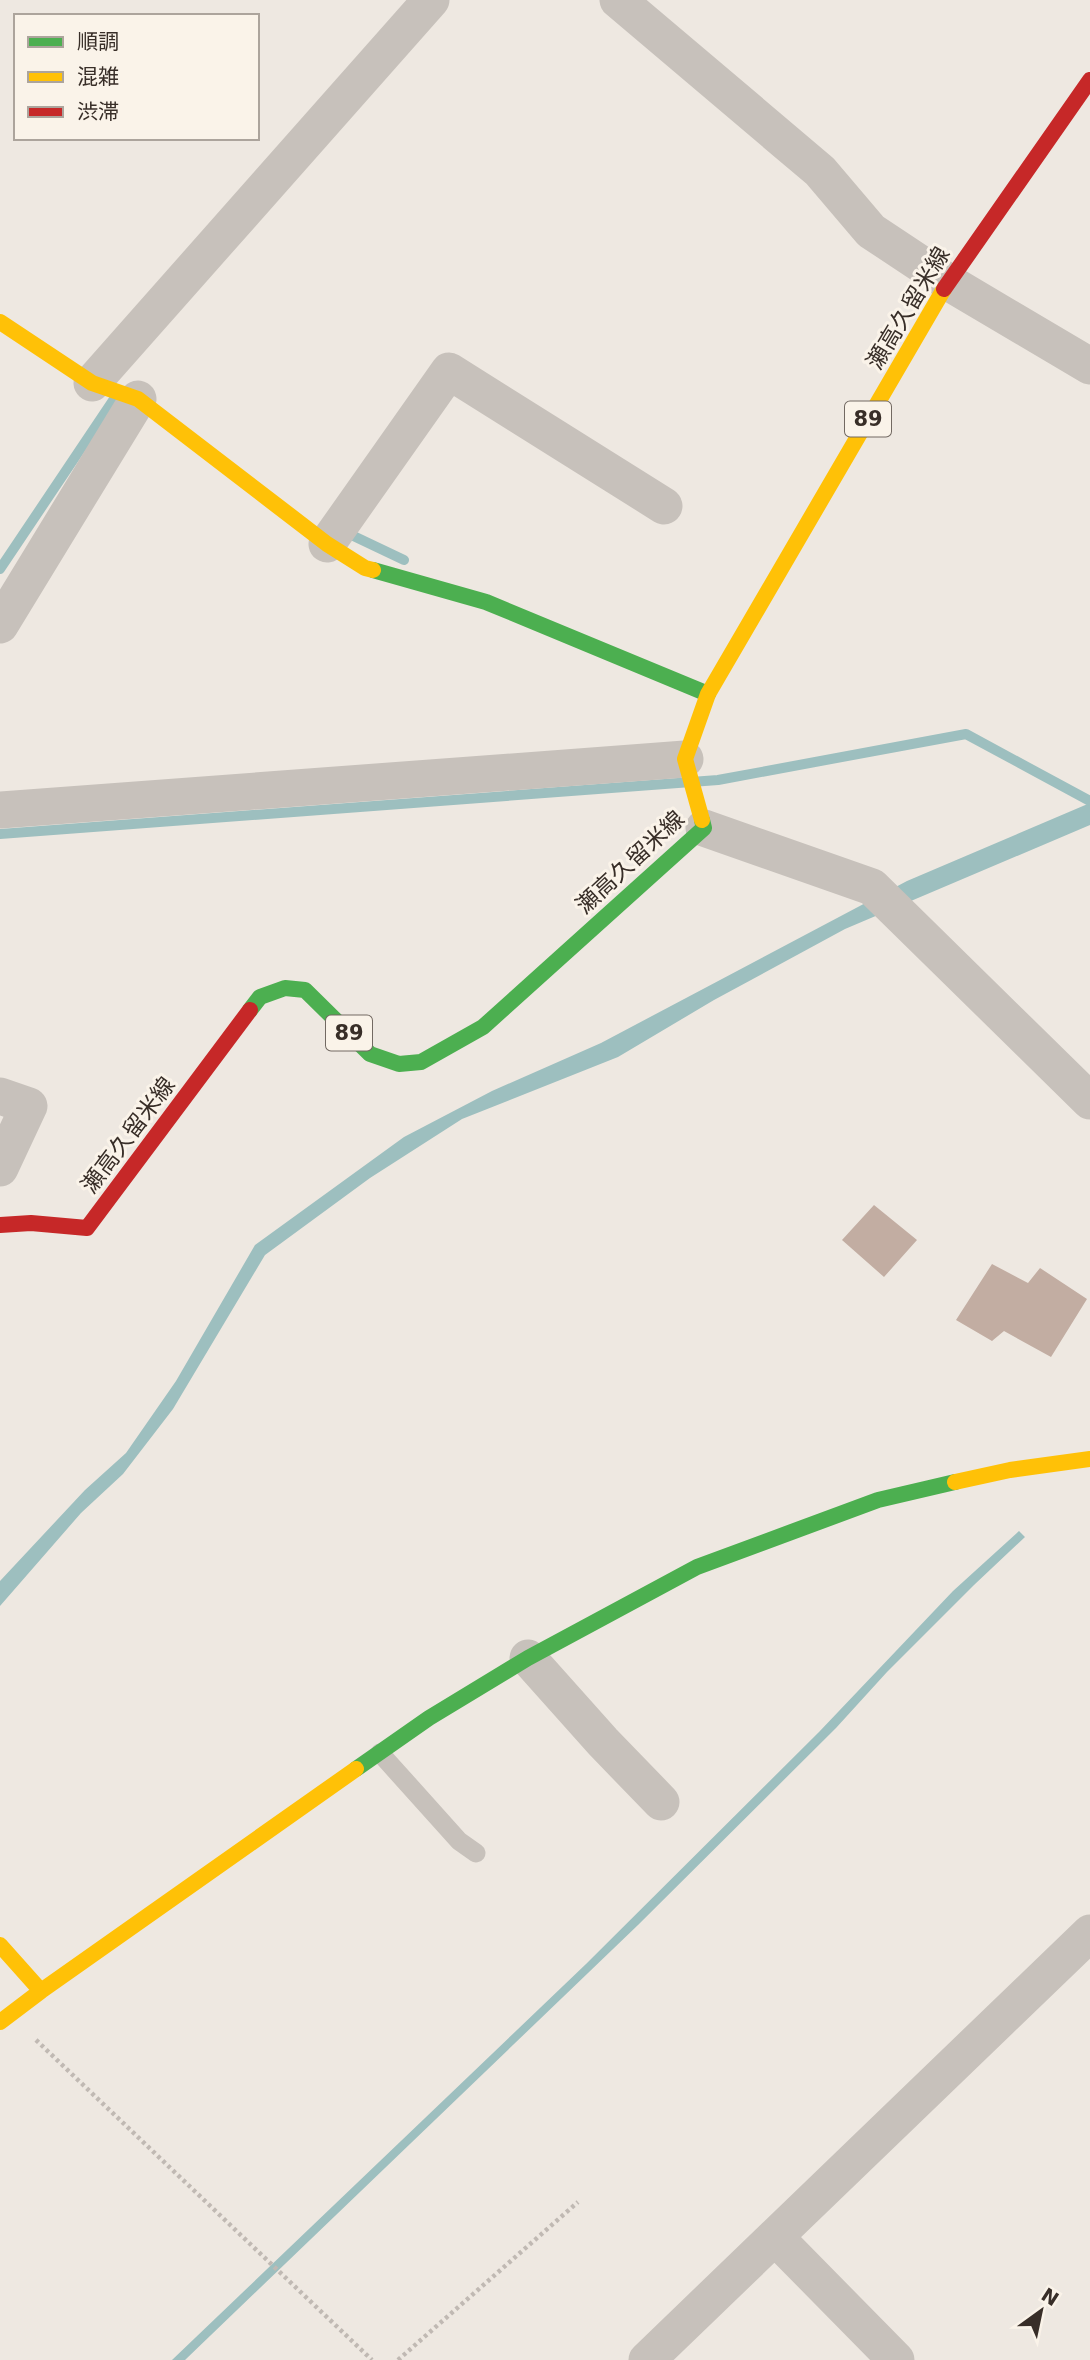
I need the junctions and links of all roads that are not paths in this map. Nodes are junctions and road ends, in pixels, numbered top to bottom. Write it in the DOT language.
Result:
graph roads {
  1 [pos="431,0"];
  2 [pos="618,0"];
  3 [pos="1090,79"];
  4 [pos="948,282"];
  5 [pos="0,322"];
  6 [pos="1090,366"];
  7 [pos="92,383"];
  8 [pos="138,399"];
  9 [pos="664,506"];
  10 [pos="327,544"];
  11 [pos="0,625"];
  12 [pos="708,694"];
  13 [pos="688,768"];
  14 [pos="0,810"];
  15 [pos="700,813"];
  16 [pos="1087,1092"];
  17 [pos="0,1096"];
  18 [pos="0,1168"];
  19 [pos="0,1225"];
  20 [pos="1090,1459"];
  21 [pos="528,1658"];
  22 [pos="380,1753"];
  23 [pos="661,1802"];
  24 [pos="476,1853"];
  25 [pos="1090,1933"];
  26 [pos="0,1945"];
  27 [pos="41,1991"];
  28 [pos="5,2019"];
  29 [pos="775,2237"];
  30 [pos="657,2357"];
  31 [pos="896,2360"];
  1 -- 7 [label="street"];
  2 -- 4 [label="street"];
  3 -- 4 [label="street, 瀬高久留米線 / 89"];
  4 -- 6 [label="street"];
  4 -- 12 [label="street, 瀬高久留米線 / 89"];
  5 -- 7 [label="street"];
  7 -- 8 [label="street"];
  8 -- 10 [label="street"];
  8 -- 11 [label="street"];
  9 -- 10 [label="street"];
  10 -- 12 [label="street"];
  12 -- 13 [label="street, 瀬高久留米線 / 89"];
  13 -- 14 [label="street"];
  13 -- 15 [label="street, 瀬高久留米線"];
  15 -- 16 [label="street"];
  15 -- 19 [label="street, 瀬高久留米線 / 89"];
  17 -- 18 [label="street"];
  20 -- 21 [label="street"];
  21 -- 22 [label="street"];
  21 -- 23 [label="street"];
  22 -- 24 [label="lane"];
  22 -- 27 [label="street"];
  25 -- 29 [label="street"];
  26 -- 27 [label="street"];
  27 -- 28 [label="street"];
  29 -- 30 [label="street"];
  29 -- 31 [label="street"];
}
